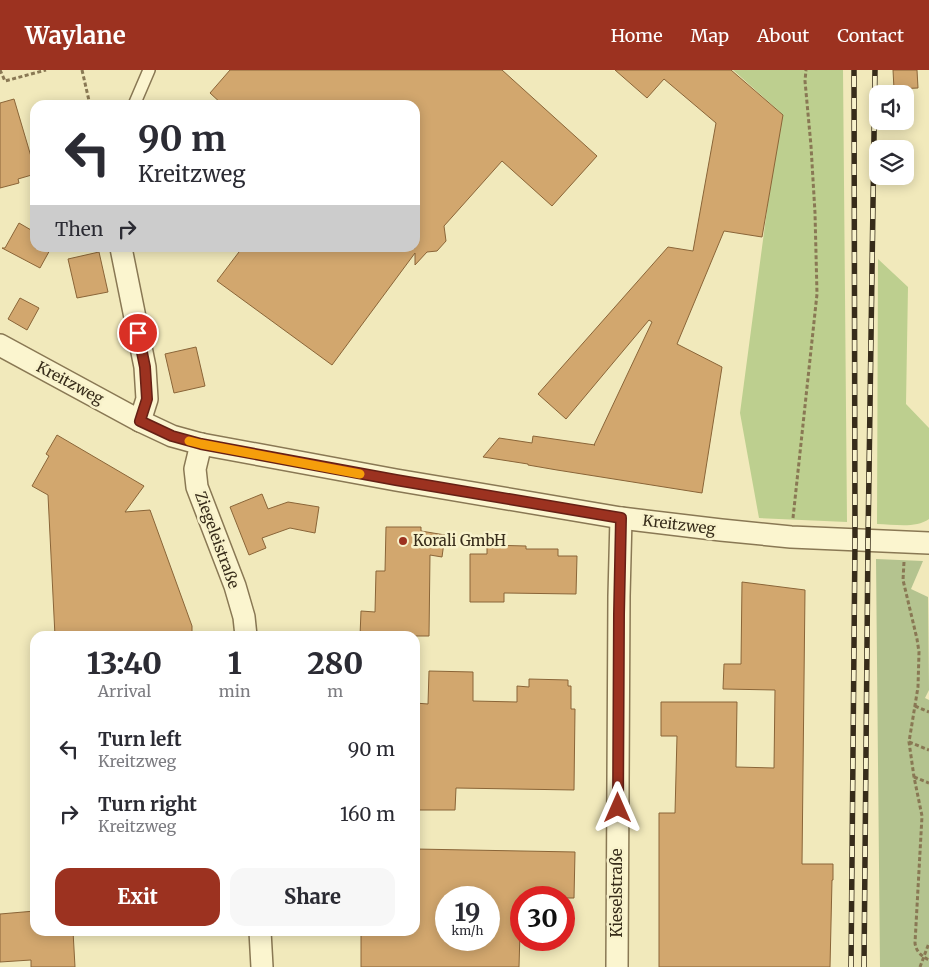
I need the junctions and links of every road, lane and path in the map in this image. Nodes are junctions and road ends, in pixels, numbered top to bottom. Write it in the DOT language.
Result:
graph roads {
  1 [pos="0,70"];
  2 [pos="46,70"];
  3 [pos="82,70"];
  4 [pos="149,70"];
  5 [pos="806,70"];
  6 [pos="89,100"];
  7 [pos="136,100"];
  8 [pos="122,252"];
  9 [pos="0,345"];
  10 [pos="140,421"];
  11 [pos="201,444"];
  12 [pos="621,518"];
  13 [pos="791,537"];
  14 [pos="904,542"];
  15 [pos="929,543"];
  16 [pos="245,631"];
  17 [pos="915,706"];
  18 [pos="929,712"];
  19 [pos="909,742"];
  20 [pos="929,750"];
  21 [pos="914,777"];
  22 [pos="929,783"];
  23 [pos="922,816"];
  24 [pos="929,817"];
  25 [pos="260,936"];
  26 [pos="929,943"];
  27 [pos="924,957"];
  28 [pos="929,960"];
  29 [pos="262,967"];
  30 [pos="617,967"];
  31 [pos="920,967"];
  1 -- 2 [label="path"];
  3 -- 6 [label="path"];
  4 -- 7 [label="lane"];
  5 -- 13 [label="path"];
  8 -- 10 [label="street"];
  9 -- 10 [label="street, Kreitzweg"];
  10 -- 11 [label="street, Kreitzweg"];
  11 -- 12 [label="street, Kreitzweg"];
  11 -- 16 [label="street, Ziegeleistraße"];
  12 -- 13 [label="street, Kreitzweg"];
  12 -- 30 [label="street, Kieselstraße"];
  13 -- 14 [label="street, Kreitzweg"];
  14 -- 15 [label="street, Kreitzweg"];
  14 -- 17 [label="path"];
  17 -- 18 [label="path"];
  17 -- 19 [label="path"];
  19 -- 20 [label="path"];
  19 -- 21 [label="path"];
  21 -- 22 [label="path"];
  21 -- 23 [label="path"];
  23 -- 24 [label="path"];
  23 -- 27 [label="path"];
  25 -- 29 [label="street"];
  26 -- 27 [label="path"];
  27 -- 28 [label="path"];
  27 -- 31 [label="path"];
}
